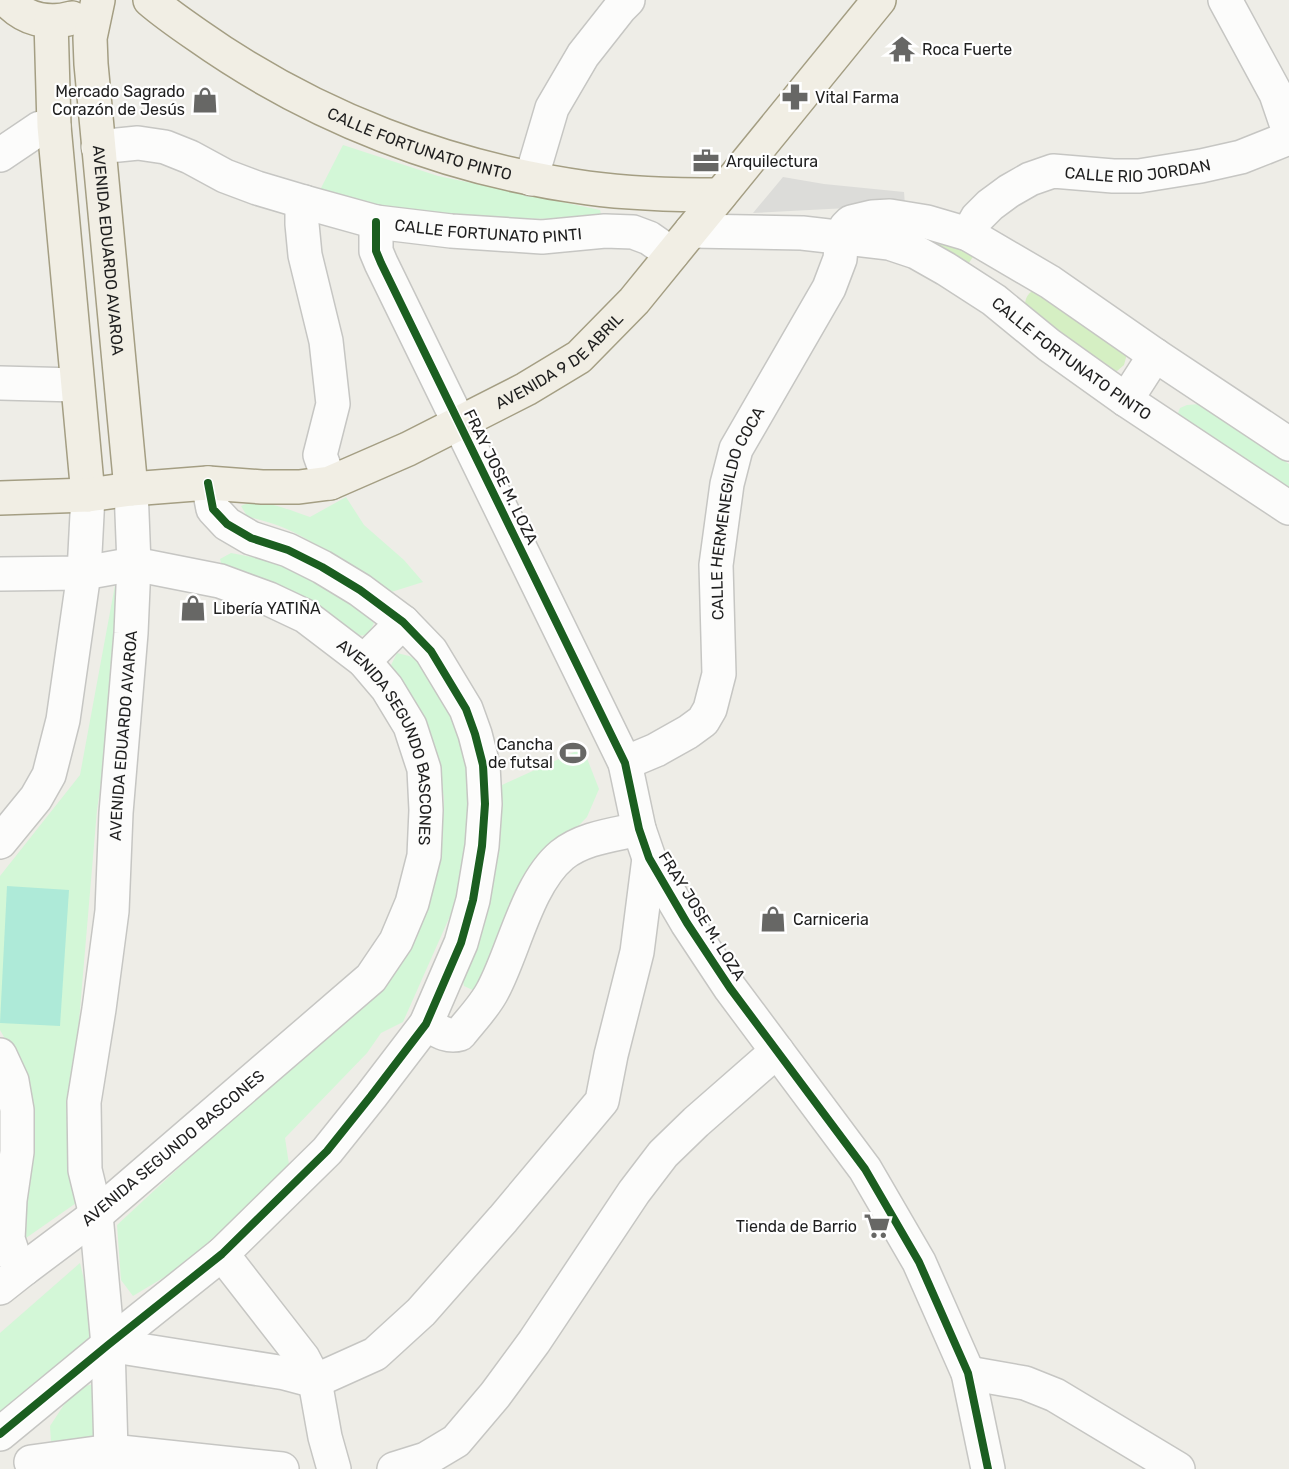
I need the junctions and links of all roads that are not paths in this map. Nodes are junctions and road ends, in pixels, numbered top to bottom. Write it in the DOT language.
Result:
graph roads {
  1 [pos="7,0"];
  2 [pos="98,0"];
  3 [pos="150,0"];
  4 [pos="628,0"];
  5 [pos="879,0"];
  6 [pos="1225,0"];
  7 [pos="51,21"];
  8 [pos="54,126"];
  9 [pos="1289,132"];
  10 [pos="1289,138"];
  11 [pos="98,147"];
  12 [pos="0,155"];
  13 [pos="531,179"];
  14 [pos="720,195"];
  15 [pos="304,202"];
  16 [pos="376,222"];
  17 [pos="968,234"];
  18 [pos="842,237"];
  19 [pos="681,243"];
  20 [pos="1020,265"];
  21 [pos="994,300"];
  22 [pos="1155,355"];
  23 [pos="0,383"];
  24 [pos="77,385"];
  25 [pos="1126,400"];
  26 [pos="459,423"];
  27 [pos="1289,444"];
  28 [pos="208,483"];
  29 [pos="330,483"];
  30 [pos="131,489"];
  31 [pos="88,495"];
  32 [pos="0,498"];
  33 [pos="1289,508"];
  34 [pos="134,564"];
  35 [pos="84,573"];
  36 [pos="0,574"];
  37 [pos="403,622"];
  38 [pos="364,661"];
  39 [pos="625,763"];
  40 [pos="6,822"];
  41 [pos="644,844"];
  42 [pos="426,1024"];
  43 [pos="777,1051"];
  44 [pos="0,1055"];
  45 [pos="96,1215"];
  46 [pos="222,1254"];
  47 [pos="12,1279"];
  48 [pos="108,1345"];
  49 [pos="968,1373"];
  50 [pos="315,1381"];
  51 [pos="12,1425"];
  52 [pos="112,1460"];
  53 [pos="32,1465"];
  54 [pos="282,1469"];
  55 [pos="334,1469"];
  56 [pos="394,1469"];
  57 [pos="988,1469"];
  58 [pos="1178,1469"];
  1 -- 7 [label="main road"];
  2 -- 7 [label="main road"];
  2 -- 11 [label="main road, AVENIDA EDUARDO AVAROA"];
  3 -- 13 [label="main road, CALLE FORTUNATO PINTO"];
  4 -- 13 [label="street"];
  5 -- 14 [label="main road, AVENIDA 9 DE ABRIL"];
  6 -- 9 [label="street"];
  7 -- 8 [label="main road"];
  8 -- 12 [label="street"];
  8 -- 24 [label="main road"];
  10 -- 17 [label="street, CALLE RIO JORDAN"];
  11 -- 15 [label="street, CALLE FORTUNATO PINTI"];
  11 -- 30 [label="main road, AVENIDA EDUARDO AVAROA"];
  13 -- 14 [label="main road, CALLE FORTUNATO PINTO"];
  14 -- 19 [label="main road, AVENIDA 9 DE ABRIL"];
  15 -- 16 [label="street, CALLE FORTUNATO PINTI"];
  15 -- 29 [label="street"];
  16 -- 19 [label="street, CALLE FORTUNATO PINTI"];
  16 -- 26 [label="street, FRAY JOSE M. LOZA"];
  17 -- 18 [label="street"];
  17 -- 20 [label="street"];
  18 -- 19 [label="street, CALLE FORTUNATO PINTO"];
  18 -- 21 [label="street, CALLE FORTUNATO PINTO"];
  18 -- 39 [label="street, CALLE HERMENEGILDO COCA"];
  19 -- 26 [label="main road, AVENIDA 9 DE ABRIL"];
  20 -- 21 [label="street"];
  20 -- 22 [label="street"];
  21 -- 25 [label="street, CALLE FORTUNATO PINTO"];
  22 -- 25 [label="street"];
  22 -- 27 [label="street"];
  23 -- 24 [label="street"];
  24 -- 31 [label="main road"];
  25 -- 33 [label="street, CALLE FORTUNATO PINTO"];
  26 -- 29 [label="main road, AVENIDA 9 DE ABRIL"];
  26 -- 39 [label="street, FRAY JOSE M. LOZA"];
  28 -- 29 [label="main road, AVENIDA 9 DE ABRIL"];
  28 -- 30 [label="main road, AVENIDA 9 DE ABRIL"];
  28 -- 37 [label="street"];
  30 -- 31 [label="main road, AVENIDA 9 DE ABRIL"];
  30 -- 34 [label="street, AVENIDA EDUARDO AVAROA"];
  31 -- 32 [label="main road, AVENIDA 9 DE ABRIL"];
  31 -- 35 [label="street"];
  34 -- 35 [label="street, AVENIDA SEGUNDO BASCONES"];
  34 -- 38 [label="street, AVENIDA SEGUNDO BASCONES"];
  34 -- 45 [label="street, AVENIDA EDUARDO AVAROA"];
  35 -- 36 [label="street, AVENIDA SEGUNDO BASCONES"];
  35 -- 40 [label="street"];
  37 -- 38 [label="street"];
  37 -- 42 [label="street"];
  38 -- 45 [label="street, AVENIDA SEGUNDO BASCONES"];
  39 -- 41 [label="street, FRAY JOSE M. LOZA"];
  41 -- 42 [label="street"];
  41 -- 43 [label="street, FRAY JOSE M. LOZA"];
  41 -- 50 [label="street"];
  42 -- 46 [label="street"];
  43 -- 49 [label="street, FRAY JOSE M. LOZA"];
  43 -- 56 [label="street"];
  44 -- 47 [label="street"];
  45 -- 47 [label="street, AVENIDA SEGUNDO BASCONES"];
  45 -- 48 [label="street, AVENIDA EDUARDO AVAROA"];
  46 -- 48 [label="street"];
  46 -- 50 [label="street"];
  48 -- 50 [label="street"];
  48 -- 51 [label="street"];
  48 -- 52 [label="street, AVENIDA EDUARDO AVAROA"];
  49 -- 57 [label="street, FRAY JOSE M. LOZA"];
  49 -- 58 [label="street"];
  50 -- 55 [label="street"];
  51 -- 53 [label="street"];
  52 -- 53 [label="street"];
  52 -- 54 [label="street"];
}
